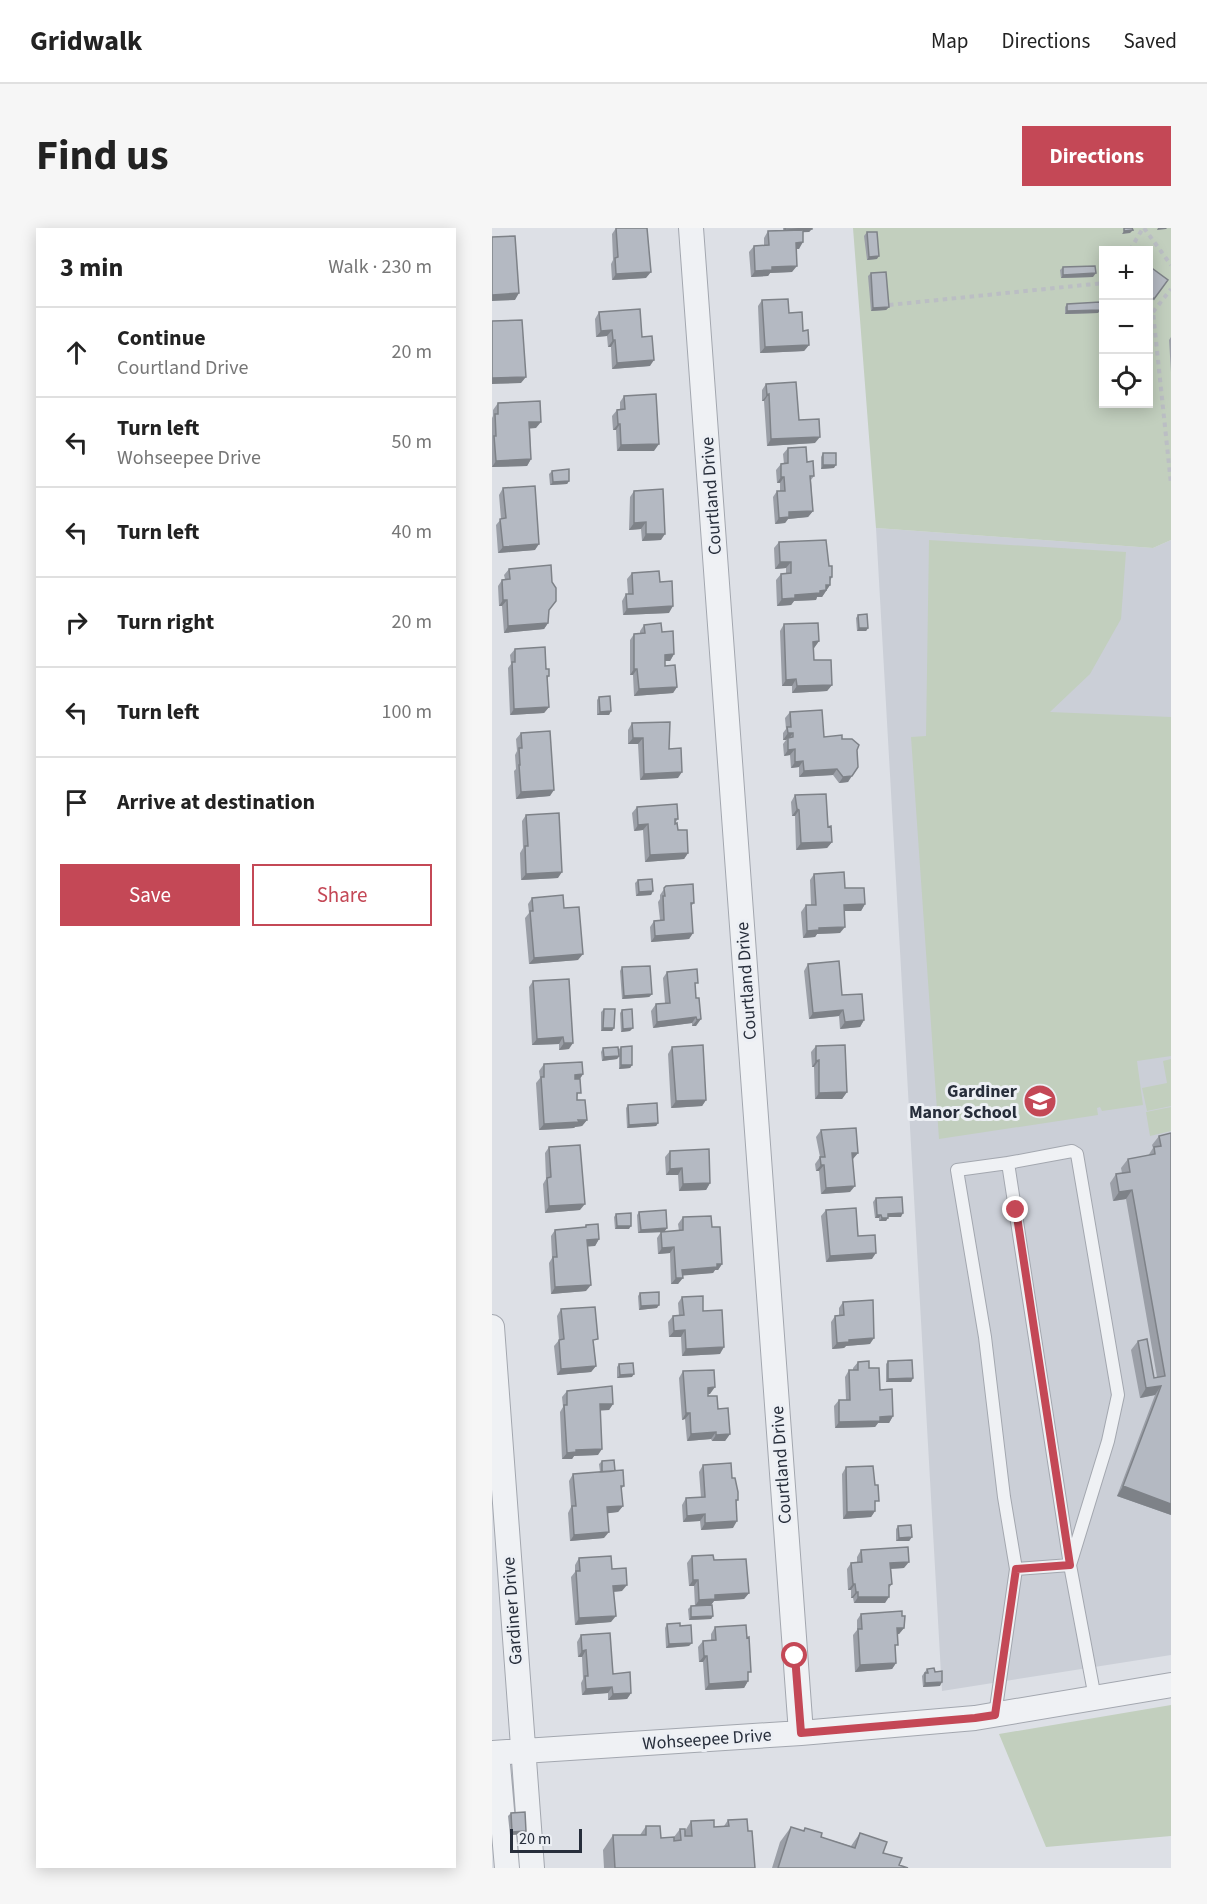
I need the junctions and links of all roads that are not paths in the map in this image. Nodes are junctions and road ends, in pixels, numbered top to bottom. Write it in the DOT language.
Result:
graph roads {
  1 [pos="691,228"];
  2 [pos="1008,1163"];
  3 [pos="492,1327"];
  4 [pos="1070,1565"];
  5 [pos="1016,1569"];
  6 [pos="1171,1685"];
  7 [pos="1095,1698"];
  8 [pos="995,1715"];
  9 [pos="801,1733"];
  10 [pos="523,1751"];
  11 [pos="494,1753"];
  12 [pos="507,1868"];
  13 [pos="532,1868"];
  1 -- 9 [label="street, Courtland Drive"];
  2 -- 4 [label="lane"];
  2 -- 4 [label="lane"];
  2 -- 5 [label="lane"];
  3 -- 10 [label="street, Gardiner Drive"];
  4 -- 5 [label="lane"];
  4 -- 7 [label="lane"];
  5 -- 8 [label="lane"];
  6 -- 7 [label="street, Wohseepee Drive"];
  7 -- 8 [label="street, Wohseepee Drive"];
  8 -- 9 [label="street, Wohseepee Drive"];
  9 -- 10 [label="street, Wohseepee Drive"];
  10 -- 11 [label="street, Wohseepee Drive"];
  10 -- 13 [label="street, Gardiner Drive"];
  11 -- 12 [label="street"];
}
